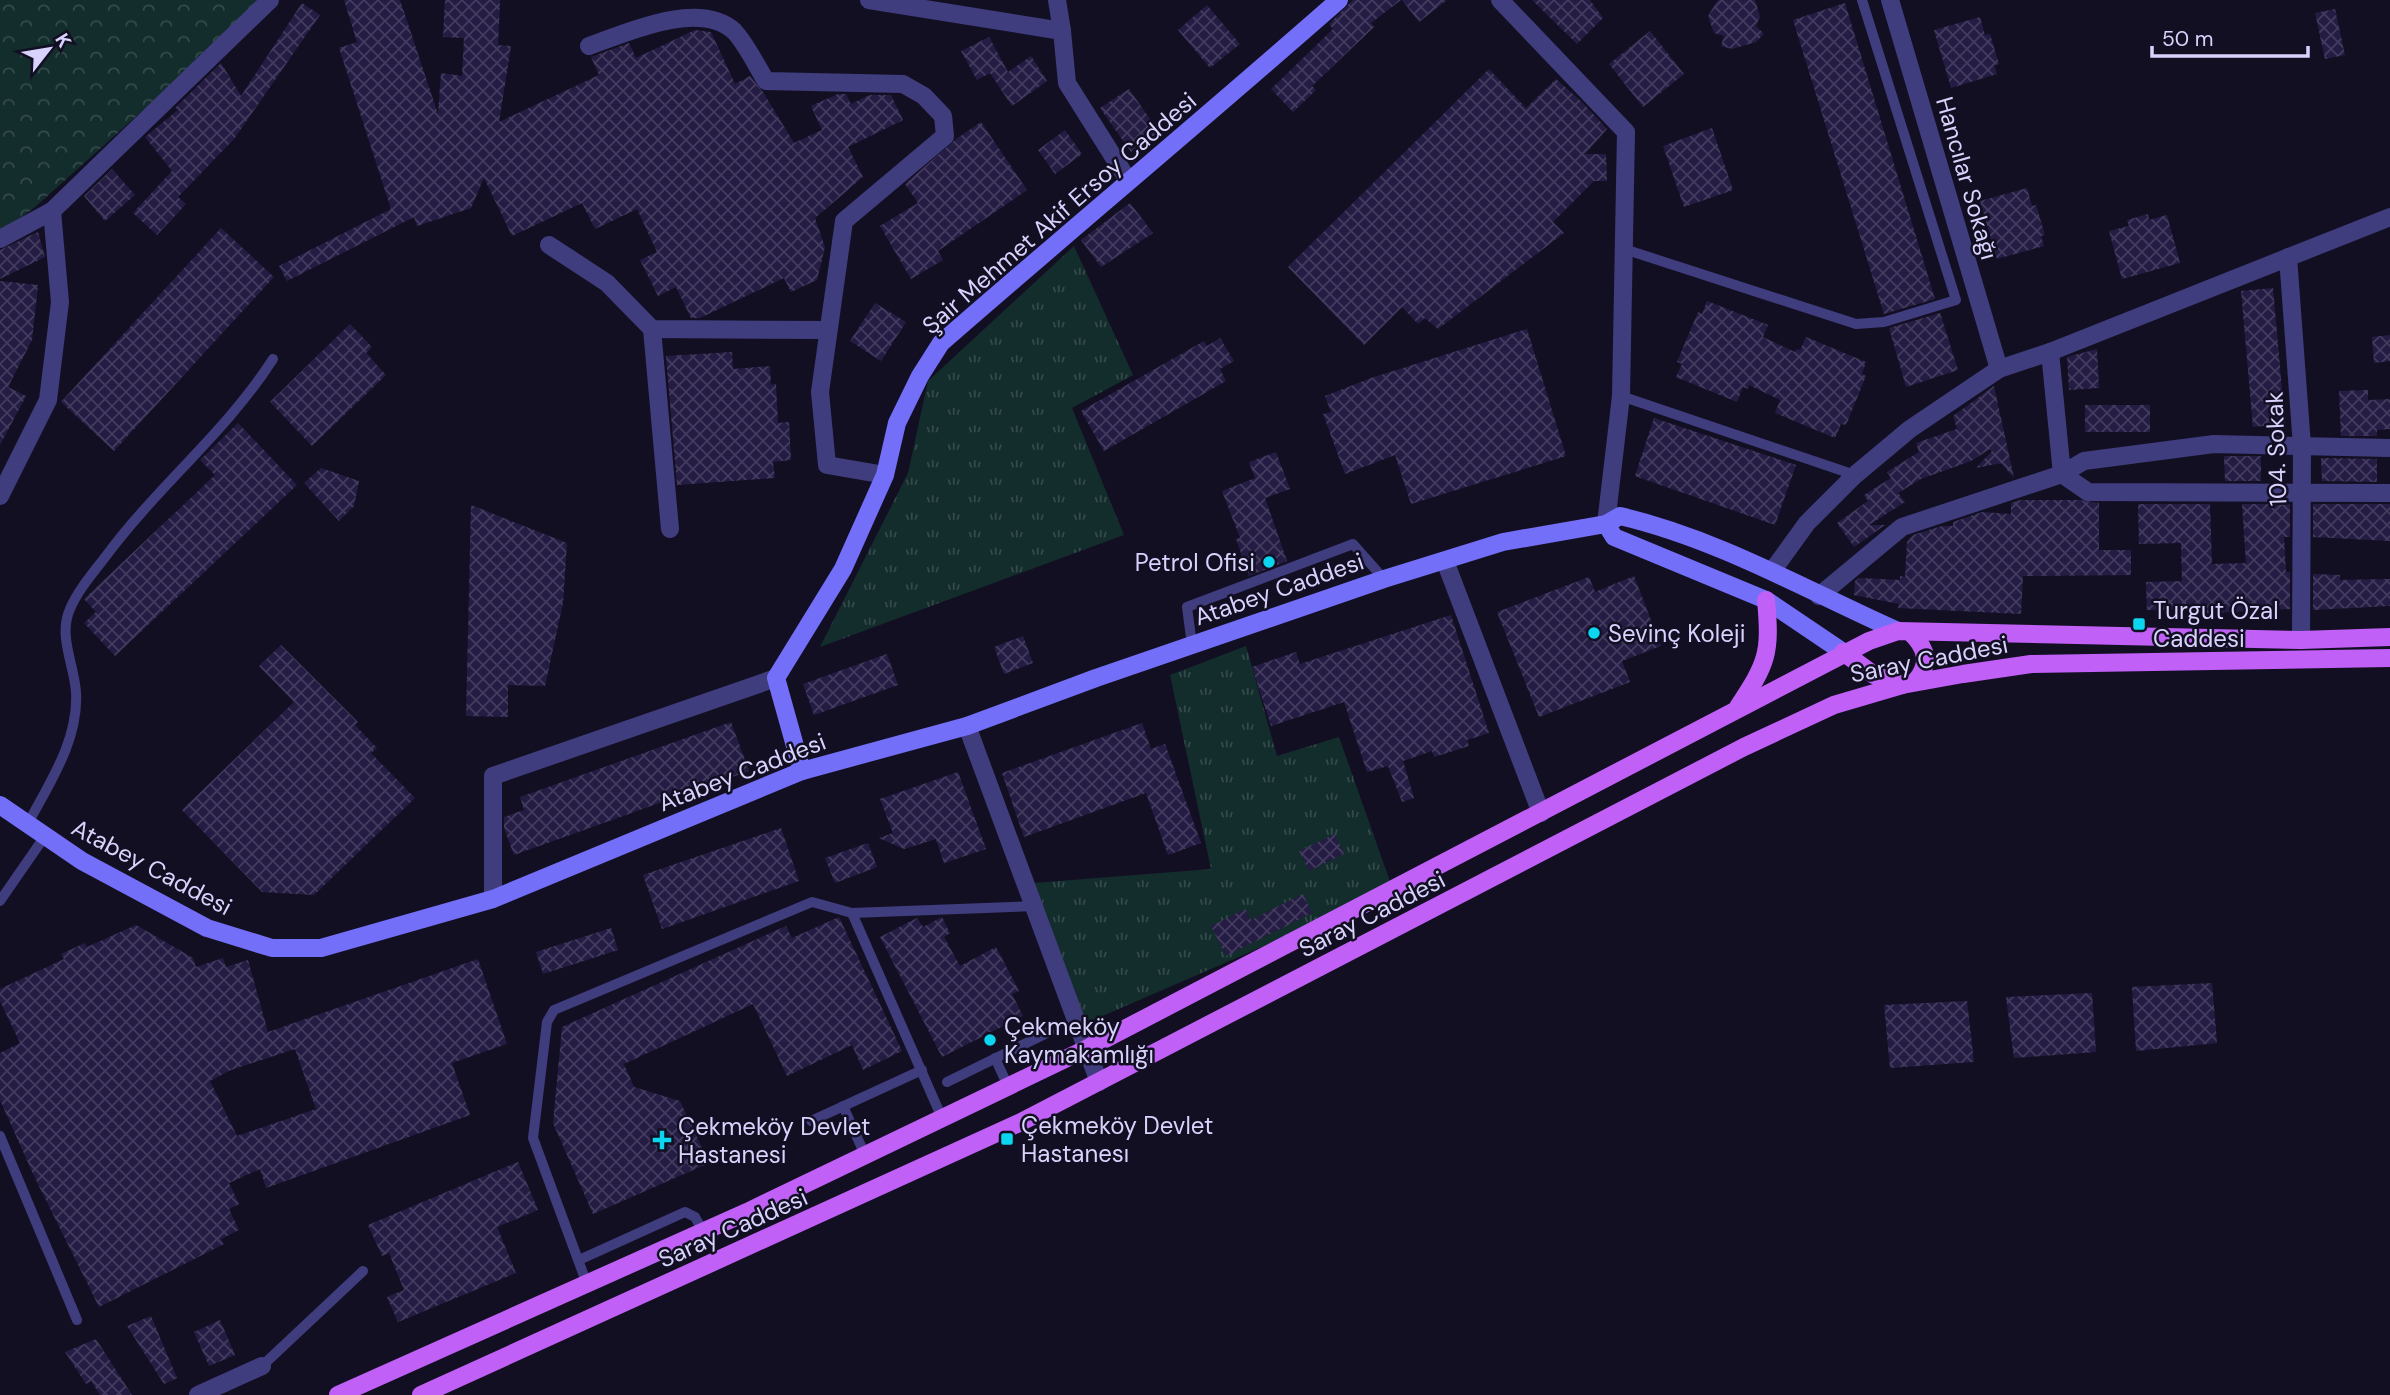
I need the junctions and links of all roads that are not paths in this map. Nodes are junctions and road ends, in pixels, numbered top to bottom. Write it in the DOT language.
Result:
graph roads {
  1 [pos="270,0"];
  2 [pos="869,0"];
  3 [pos="1057,0"];
  4 [pos="1339,0"];
  5 [pos="1500,0"];
  6 [pos="1862,0"];
  7 [pos="1890,0"];
  8 [pos="911,3"];
  9 [pos="1062,31"];
  10 [pos="589,46"];
  11 [pos="1128,180"];
  12 [pos="52,212"];
  13 [pos="2390,216"];
  14 [pos="0,239"];
  15 [pos="549,245"];
  16 [pos="1624,249"];
  17 [pos="2288,257"];
  18 [pos="652,329"];
  19 [pos="827,330"];
  20 [pos="2050,352"];
  21 [pos="274,359"];
  22 [pos="1999,369"];
  23 [pos="1621,396"];
  24 [pos="2302,446"];
  25 [pos="2390,448"];
  26 [pos="2062,474"];
  27 [pos="884,475"];
  28 [pos="1856,475"];
  29 [pos="2304,491"];
  30 [pos="2390,493"];
  31 [pos="0,496"];
  32 [pos="1606,524"];
  33 [pos="670,529"];
  34 [pos="1445,561"];
  35 [pos="1773,570"];
  36 [pos="1384,579"];
  37 [pos="1819,596"];
  38 [pos="1766,600"];
  39 [pos="1898,633"];
  40 [pos="2390,638"];
  41 [pos="2301,640"];
  42 [pos="1192,645"];
  43 [pos="1843,652"];
  44 [pos="2390,658"];
  45 [pos="1874,675"];
  46 [pos="776,678"];
  47 [pos="1908,684"];
  48 [pos="1735,712"];
  49 [pos="967,726"];
  50 [pos="802,771"];
  51 [pos="0,805"];
  52 [pos="1541,813"];
  53 [pos="27,825"];
  54 [pos="45,836"];
  55 [pos="493,899"];
  56 [pos="0,901"];
  57 [pos="1035,906"];
  58 [pos="852,913"];
  59 [pos="1049,1031"];
  60 [pos="1088,1048"];
  61 [pos="995,1058"];
  62 [pos="922,1070"];
  63 [pos="947,1082"];
  64 [pos="1099,1082"];
  65 [pos="1008,1086"];
  66 [pos="843,1106"];
  67 [pos="942,1118"];
  68 [pos="811,1121"];
  69 [pos="0,1136"];
  70 [pos="865,1155"];
  71 [pos="704,1231"];
  72 [pos="579,1260"];
  73 [pos="363,1271"];
  74 [pos="587,1284"];
  75 [pos="77,1320"];
  76 [pos="262,1366"];
  77 [pos="198,1395"];
  78 [pos="338,1395"];
  79 [pos="421,1395"];
  1 -- 12 [label="street"];
  2 -- 8 [label="street"];
  3 -- 9 [label="street"];
  4 -- 11 [label="main road, Şair Mehmet Akif Ersoy Caddesi"];
  5 -- 16 [label="street"];
  6 -- 16 [label="lane"];
  7 -- 22 [label="street, Hancılar Sokağı"];
  8 -- 9 [label="street"];
  9 -- 11 [label="street"];
  10 -- 19 [label="street"];
  11 -- 27 [label="main road, Şair Mehmet Akif Ersoy Caddesi"];
  12 -- 14 [label="street"];
  12 -- 31 [label="street"];
  13 -- 17 [label="street"];
  15 -- 18 [label="street"];
  16 -- 23 [label="street"];
  17 -- 20 [label="street"];
  17 -- 24 [label="street, 104. Sokak"];
  18 -- 19 [label="street"];
  18 -- 33 [label="street"];
  19 -- 27 [label="street"];
  20 -- 22 [label="street"];
  20 -- 26 [label="street"];
  21 -- 53 [label="lane"];
  22 -- 28 [label="street"];
  23 -- 28 [label="lane"];
  23 -- 32 [label="street"];
  24 -- 25 [label="street"];
  24 -- 26 [label="street"];
  24 -- 29 [label="street, 104. Sokak"];
  26 -- 29 [label="street"];
  26 -- 37 [label="street"];
  27 -- 46 [label="main road, Şair Mehmet Akif Ersoy Caddesi"];
  28 -- 35 [label="street"];
  29 -- 30 [label="street"];
  29 -- 41 [label="street, 104. Sokak"];
  32 -- 34 [label="main road, Atabey Caddesi"];
  32 -- 35 [label="main road, Atabey Caddesi"];
  32 -- 38 [label="main road"];
  34 -- 36 [label="main road, Atabey Caddesi"];
  34 -- 52 [label="street"];
  35 -- 37 [label="main road, Atabey Caddesi"];
  36 -- 42 [label="main road, Atabey Caddesi"];
  36 -- 42 [label="lane"];
  37 -- 39 [label="main road, Atabey Caddesi"];
  38 -- 43 [label="main road"];
  38 -- 48 [label="main road"];
  39 -- 41 [label="main road, Saray Caddesi"];
  39 -- 43 [label="main road, Saray Caddesi"];
  39 -- 45 [label="main road"];
  39 -- 47 [label="main road"];
  40 -- 41 [label="main road, Saray Caddesi"];
  42 -- 49 [label="main road, Atabey Caddesi"];
  43 -- 45 [label="main road"];
  43 -- 48 [label="main road, Saray Caddesi"];
  44 -- 47 [label="main road, Saray Caddesi"];
  45 -- 47 [label="main road"];
  46 -- 50 [label="main road"];
  46 -- 55 [label="street"];
  47 -- 64 [label="main road, Saray Caddesi"];
  48 -- 52 [label="main road, Saray Caddesi"];
  49 -- 50 [label="main road, Atabey Caddesi"];
  49 -- 57 [label="street"];
  50 -- 55 [label="main road, Atabey Caddesi"];
  51 -- 53 [label="main road, Atabey Caddesi"];
  52 -- 60 [label="main road, Saray Caddesi"];
  53 -- 54 [label="main road, Atabey Caddesi"];
  54 -- 55 [label="main road, Atabey Caddesi"];
  54 -- 56 [label="lane"];
  57 -- 58 [label="lane"];
  57 -- 60 [label="street"];
  58 -- 62 [label="lane"];
  58 -- 72 [label="lane"];
  59 -- 61 [label="lane"];
  60 -- 64 [label="street"];
  60 -- 65 [label="main road, Saray Caddesi"];
  61 -- 63 [label="lane"];
  61 -- 65 [label="lane"];
  62 -- 66 [label="lane"];
  62 -- 67 [label="lane"];
  64 -- 79 [label="main road, Saray Caddesi"];
  65 -- 67 [label="main road, Saray Caddesi"];
  66 -- 68 [label="lane"];
  66 -- 70 [label="lane"];
  67 -- 70 [label="main road, Saray Caddesi"];
  69 -- 75 [label="lane"];
  70 -- 71 [label="main road, Saray Caddesi"];
  71 -- 72 [label="lane"];
  71 -- 74 [label="main road, Saray Caddesi"];
  72 -- 74 [label="lane"];
  73 -- 76 [label="lane"];
  74 -- 78 [label="main road, Saray Caddesi"];
  76 -- 77 [label="street"];
}
